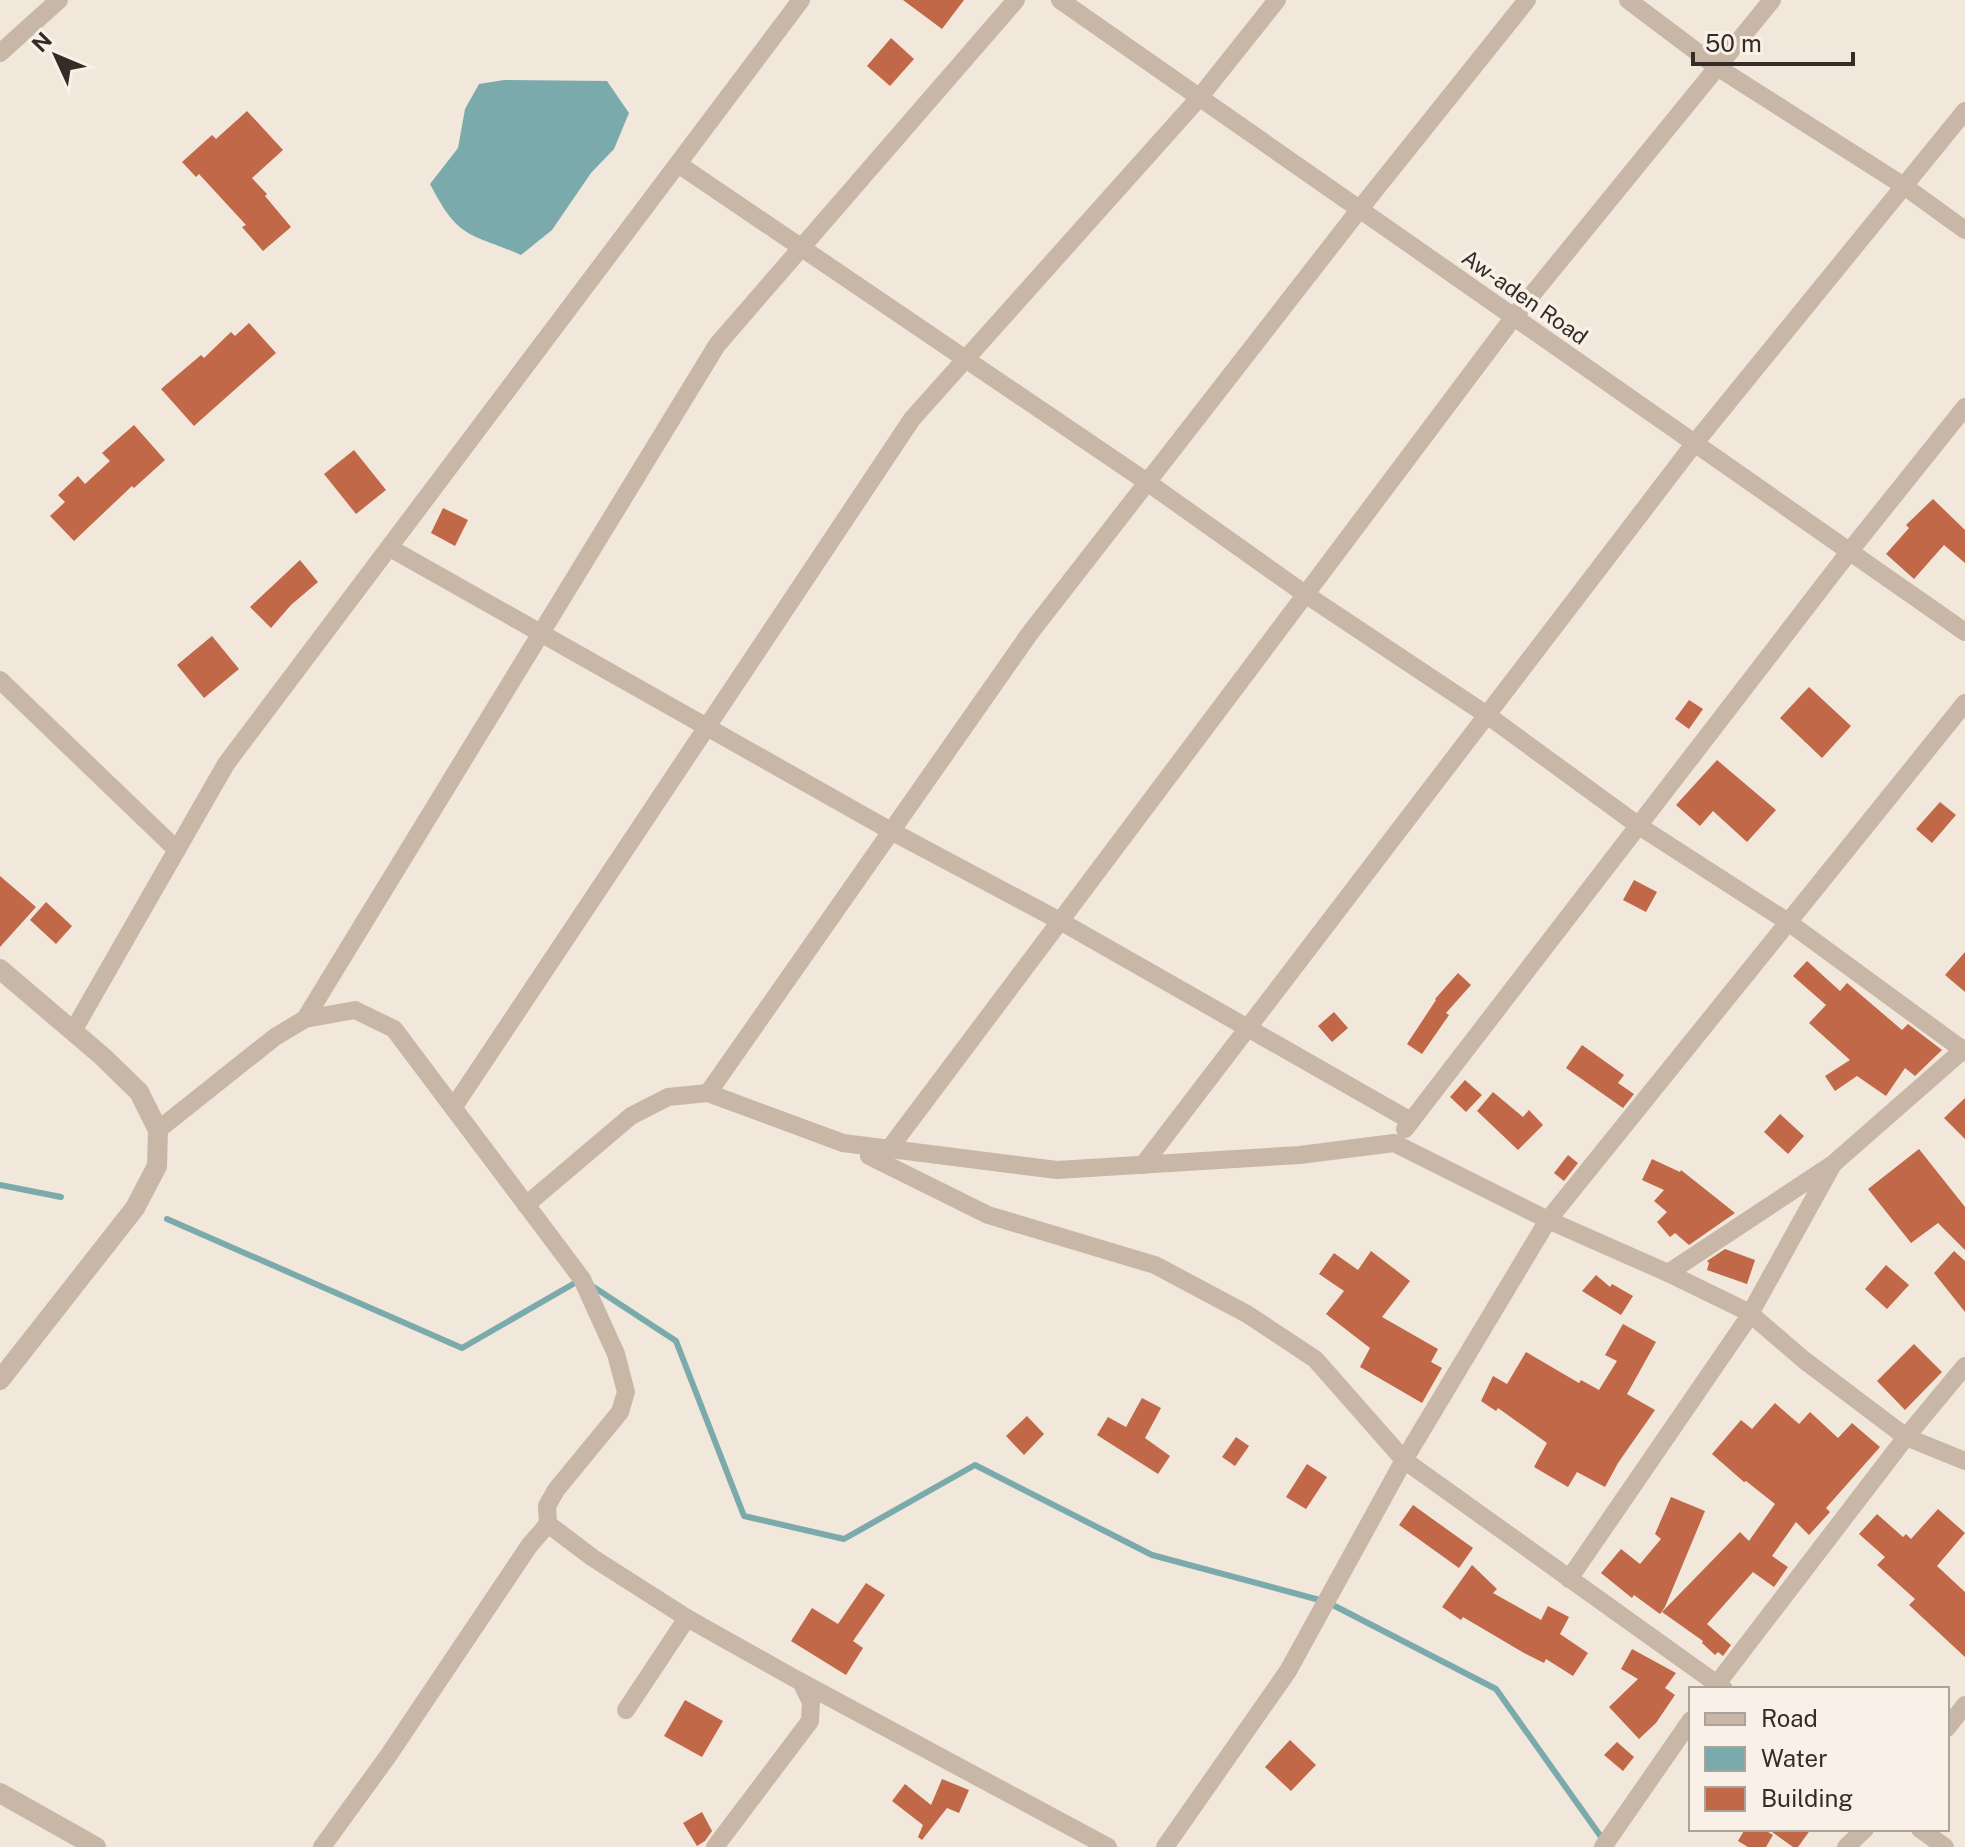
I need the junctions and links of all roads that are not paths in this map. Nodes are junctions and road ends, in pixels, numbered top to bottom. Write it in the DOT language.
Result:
graph roads {
  1 [pos="59,0"];
  2 [pos="801,0"];
  3 [pos="1016,0"];
  4 [pos="1060,0"];
  5 [pos="1277,0"];
  6 [pos="1527,0"];
  7 [pos="1628,0"];
  8 [pos="1772,0"];
  9 [pos="0,53"];
  10 [pos="1717,67"];
  11 [pos="1199,98"];
  12 [pos="1965,111"];
  13 [pos="678,164"];
  14 [pos="1904,186"];
  15 [pos="1359,210"];
  16 [pos="1965,230"];
  17 [pos="801,248"];
  18 [pos="1513,318"];
  19 [pos="964,360"];
  20 [pos="1965,407"];
  21 [pos="1694,444"];
  22 [pos="1147,482"];
  23 [pos="390,548"];
  24 [pos="1849,552"];
  25 [pos="1305,594"];
  26 [pos="1965,632"];
  27 [pos="541,634"];
  28 [pos="0,680"];
  29 [pos="1965,703"];
  30 [pos="1487,715"];
  31 [pos="706,727"];
  32 [pos="1639,826"];
  33 [pos="891,831"];
  34 [pos="177,850"];
  35 [pos="1060,921"];
  36 [pos="1788,922"];
  37 [pos="0,969"];
  38 [pos="305,1019"];
  39 [pos="1247,1029"];
  40 [pos="73,1031"];
  41 [pos="1964,1050"];
  42 [pos="708,1093"];
  43 [pos="453,1108"];
  44 [pos="1411,1121"];
  45 [pos="158,1130"];
  46 [pos="1394,1143"];
  47 [pos="885,1155"];
  48 [pos="1833,1164"];
  49 [pos="1143,1165"];
  50 [pos="526,1205"];
  51 [pos="1548,1220"];
  52 [pos="1668,1273"];
  53 [pos="1748,1312"];
  54 [pos="1965,1366"];
  55 [pos="0,1380"];
  56 [pos="1906,1437"];
  57 [pos="1404,1460"];
  58 [pos="1965,1461"];
  59 [pos="548,1524"];
  60 [pos="1569,1579"];
  61 [pos="687,1618"];
  62 [pos="801,1682"];
  63 [pos="1718,1687"];
  64 [pos="1965,1705"];
  65 [pos="626,1710"];
  66 [pos="1689,1723"];
  67 [pos="1949,1725"];
  68 [pos="0,1793"];
  69 [pos="1863,1831"];
  70 [pos="1923,1831"];
  71 [pos="96,1847"];
  72 [pos="322,1847"];
  73 [pos="715,1847"];
  74 [pos="1108,1847"];
  75 [pos="1165,1847"];
  76 [pos="1603,1847"];
  77 [pos="1846,1847"];
  78 [pos="1945,1847"];
  1 -- 9 [label="street"];
  2 -- 13 [label="street"];
  3 -- 17 [label="street"];
  4 -- 11 [label="street, Aw-aden Road"];
  5 -- 11 [label="street"];
  6 -- 15 [label="street"];
  7 -- 10 [label="street"];
  8 -- 10 [label="street"];
  10 -- 14 [label="street"];
  10 -- 18 [label="street"];
  11 -- 15 [label="street, Aw-aden Road"];
  11 -- 19 [label="street"];
  12 -- 14 [label="street"];
  13 -- 17 [label="street"];
  13 -- 23 [label="street"];
  14 -- 16 [label="street"];
  14 -- 21 [label="street"];
  15 -- 18 [label="street, Aw-aden Road"];
  15 -- 22 [label="street"];
  17 -- 19 [label="street"];
  17 -- 27 [label="street"];
  18 -- 21 [label="street, Aw-aden Road"];
  18 -- 25 [label="street"];
  19 -- 22 [label="street"];
  19 -- 31 [label="street"];
  20 -- 24 [label="street"];
  21 -- 24 [label="street, Aw-aden Road"];
  21 -- 30 [label="street"];
  22 -- 25 [label="street"];
  22 -- 33 [label="street"];
  23 -- 27 [label="street"];
  23 -- 34 [label="street"];
  24 -- 26 [label="street, Aw-aden Road"];
  24 -- 32 [label="street"];
  25 -- 30 [label="street"];
  25 -- 35 [label="street"];
  27 -- 31 [label="street"];
  27 -- 38 [label="street"];
  28 -- 34 [label="street"];
  29 -- 36 [label="street"];
  30 -- 32 [label="street"];
  30 -- 39 [label="street"];
  31 -- 33 [label="street"];
  31 -- 43 [label="street"];
  32 -- 36 [label="street"];
  32 -- 44 [label="street"];
  33 -- 35 [label="street"];
  33 -- 42 [label="street"];
  34 -- 40 [label="street"];
  35 -- 39 [label="street"];
  35 -- 47 [label="street"];
  36 -- 41 [label="street"];
  36 -- 51 [label="street"];
  37 -- 40 [label="street"];
  38 -- 43 [label="street"];
  38 -- 45 [label="street"];
  39 -- 44 [label="street"];
  39 -- 49 [label="street"];
  40 -- 45 [label="street"];
  41 -- 48 [label="street"];
  42 -- 47 [label="street"];
  42 -- 50 [label="street"];
  43 -- 50 [label="street"];
  44 -- 46 [label="street"];
  45 -- 55 [label="street"];
  46 -- 49 [label="street"];
  46 -- 51 [label="street"];
  47 -- 49 [label="street"];
  47 -- 57 [label="street"];
  48 -- 52 [label="street"];
  48 -- 53 [label="street"];
  50 -- 59 [label="street"];
  51 -- 52 [label="street"];
  51 -- 57 [label="street"];
  52 -- 53 [label="street"];
  53 -- 56 [label="street"];
  53 -- 60 [label="street"];
  54 -- 56 [label="street"];
  56 -- 58 [label="street"];
  56 -- 63 [label="street"];
  57 -- 60 [label="street"];
  57 -- 75 [label="street"];
  59 -- 61 [label="street"];
  59 -- 72 [label="street"];
  60 -- 63 [label="street"];
  61 -- 62 [label="street"];
  61 -- 65 [label="street"];
  62 -- 73 [label="street"];
  62 -- 74 [label="street"];
  64 -- 67 [label="street"];
  66 -- 76 [label="street"];
  68 -- 71 [label="street"];
  69 -- 77 [label="street"];
  70 -- 78 [label="street"];
}
